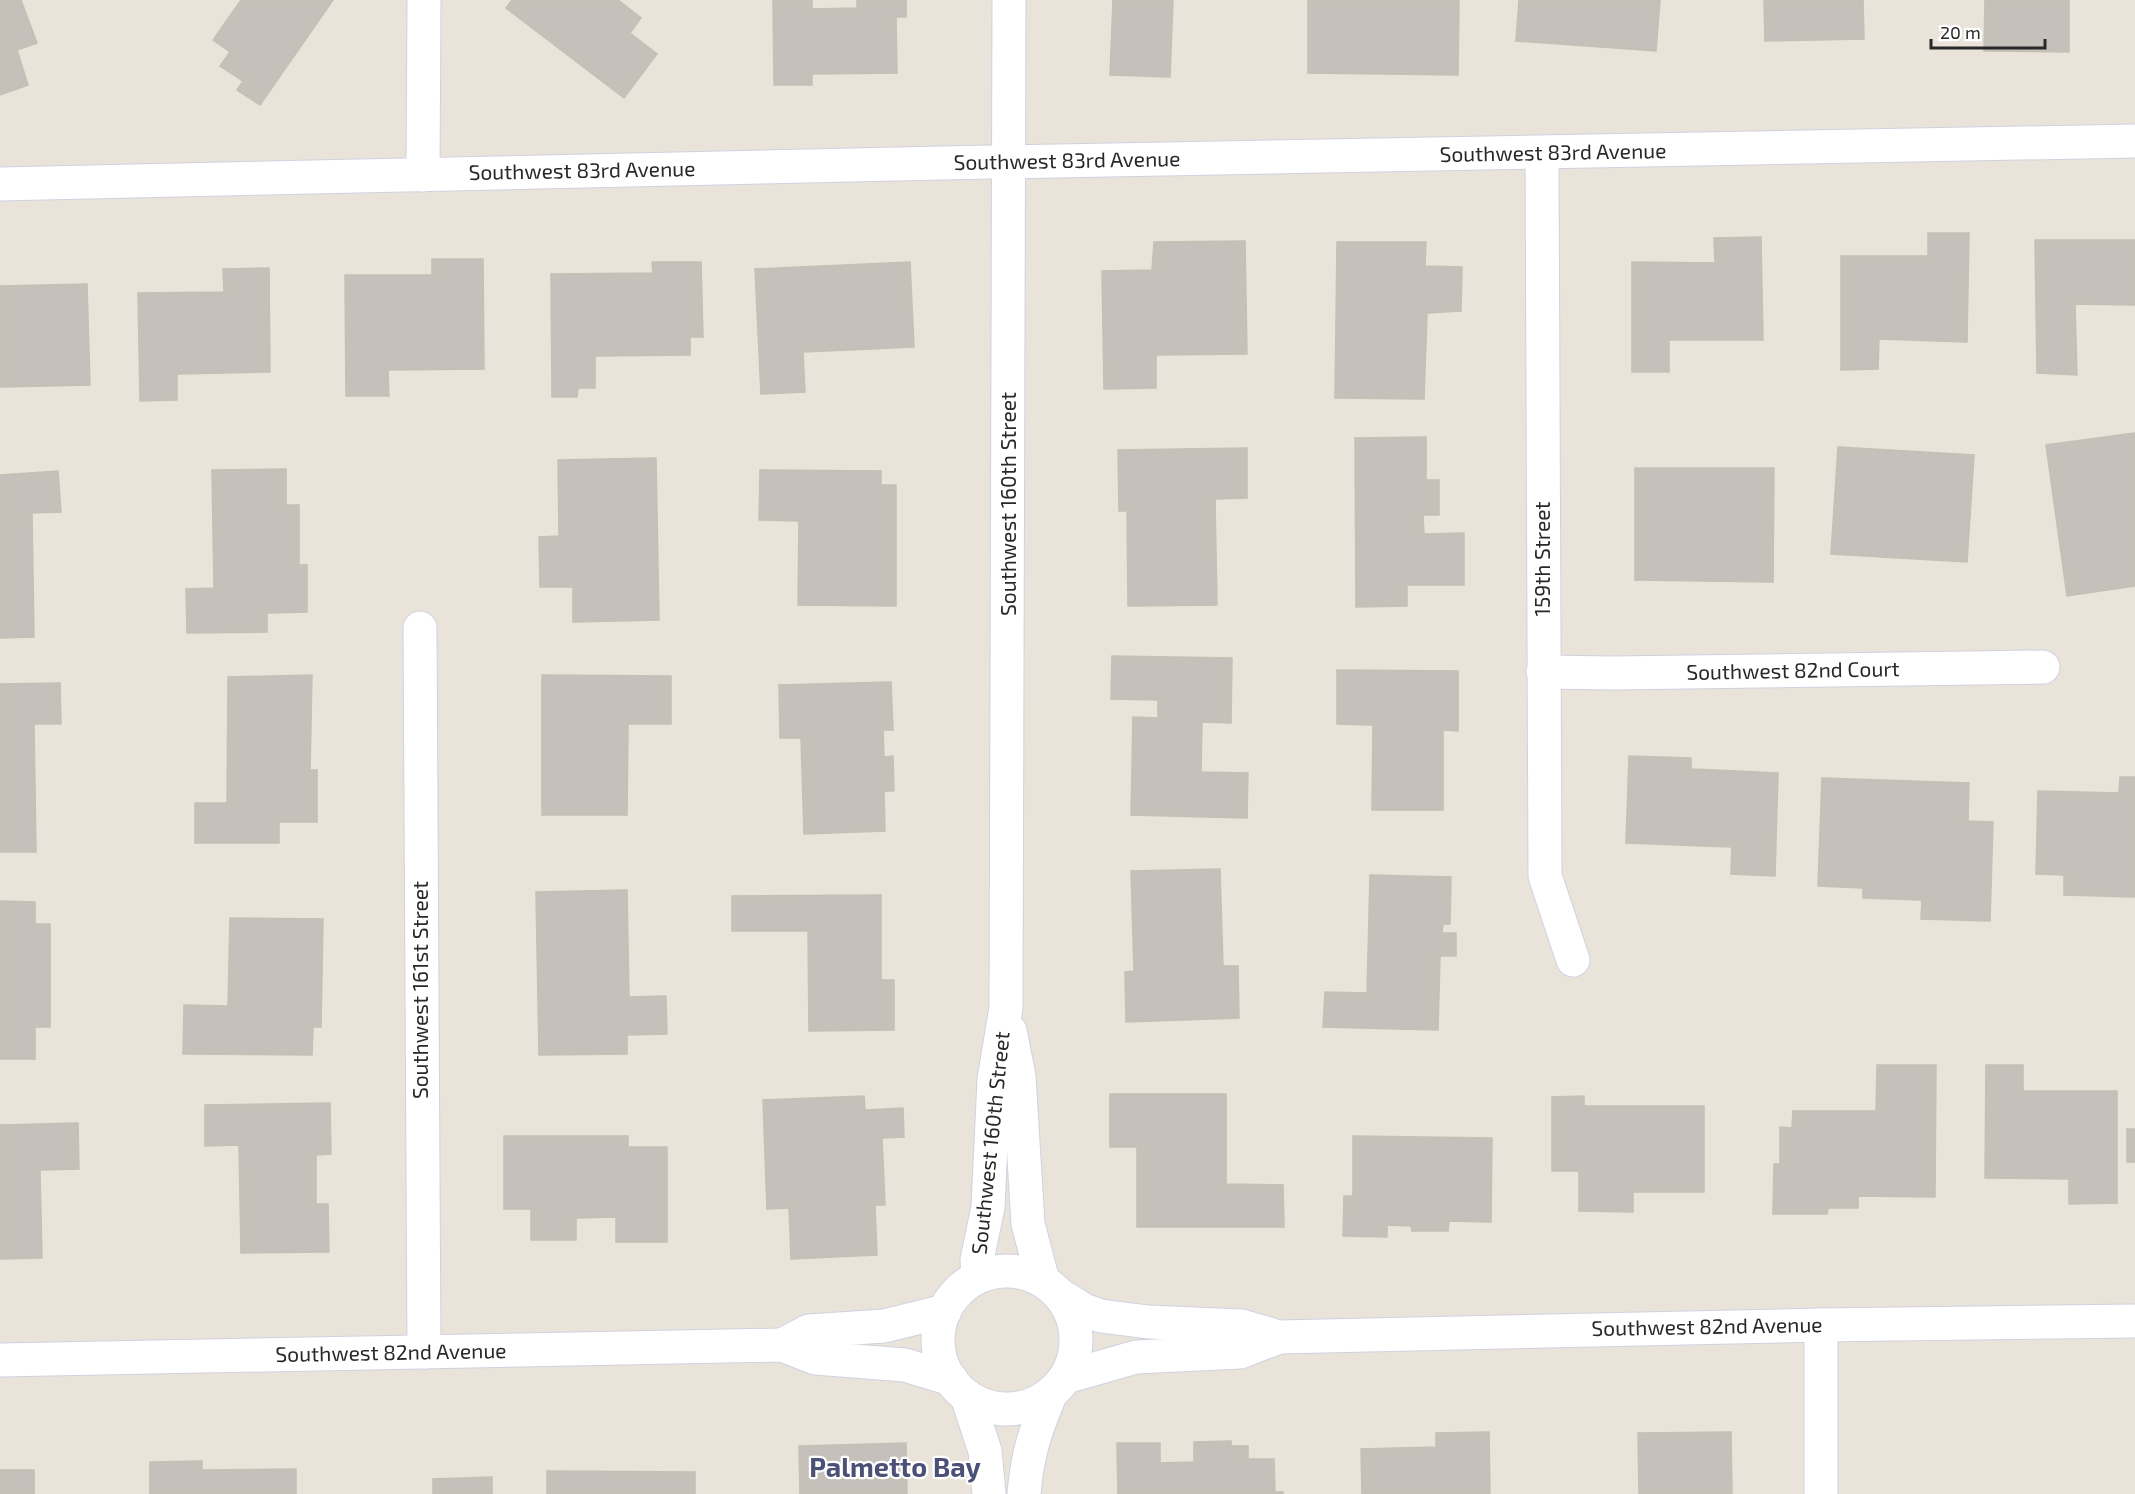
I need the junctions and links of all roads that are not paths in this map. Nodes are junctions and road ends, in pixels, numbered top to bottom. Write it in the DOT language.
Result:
graph roads {
  1 [pos="424,0"];
  2 [pos="1010,0"];
  3 [pos="2135,141"];
  4 [pos="1542,153"];
  5 [pos="1010,162"];
  6 [pos="423,175"];
  7 [pos="0,184"];
  8 [pos="420,628"];
  9 [pos="2043,667"];
  10 [pos="1543,672"];
  11 [pos="1574,960"];
  12 [pos="1006,1008"];
  13 [pos="978,1277"];
  14 [pos="1051,1288"];
  15 [pos="945,1311"];
  16 [pos="2135,1321"];
  17 [pos="1821,1325"];
  18 [pos="1278,1337"];
  19 [pos="782,1345"];
  20 [pos="424,1352"];
  21 [pos="0,1360"];
  22 [pos="1059,1385"];
  23 [pos="959,1387"];
  24 [pos="989,1494"];
  25 [pos="1024,1494"];
  26 [pos="1821,1494"];
  1 -- 6 [label="street"];
  2 -- 5 [label="street, Southwest 160th Street"];
  3 -- 4 [label="street, Southwest 83rd Avenue"];
  4 -- 5 [label="street, Southwest 83rd Avenue"];
  4 -- 10 [label="street, 159th Street"];
  5 -- 6 [label="street, Southwest 83rd Avenue"];
  5 -- 12 [label="street, Southwest 160th Street"];
  6 -- 7 [label="street, Southwest 83rd Avenue"];
  8 -- 20 [label="street, Southwest 161st Street"];
  9 -- 10 [label="street, Southwest 82nd Court"];
  10 -- 11 [label="street, 159th Street"];
  12 -- 13 [label="street, Southwest 160th Street"];
  12 -- 14 [label="street, Southwest 160th Street"];
  13 -- 14 [label="street"];
  13 -- 15 [label="street"];
  14 -- 18 [label="street, Southwest 82nd Avenue"];
  14 -- 22 [label="street"];
  15 -- 19 [label="street, Southwest 82nd Avenue"];
  15 -- 23 [label="street"];
  16 -- 17 [label="street, Southwest 82nd Avenue"];
  17 -- 18 [label="street, Southwest 82nd Avenue"];
  17 -- 26 [label="street"];
  18 -- 22 [label="street, Southwest 82nd Avenue"];
  19 -- 20 [label="street, Southwest 82nd Avenue"];
  19 -- 23 [label="street, Southwest 82nd Avenue"];
  20 -- 21 [label="street, Southwest 82nd Avenue"];
  22 -- 23 [label="street"];
  22 -- 25 [label="street"];
  23 -- 24 [label="street"];
}
